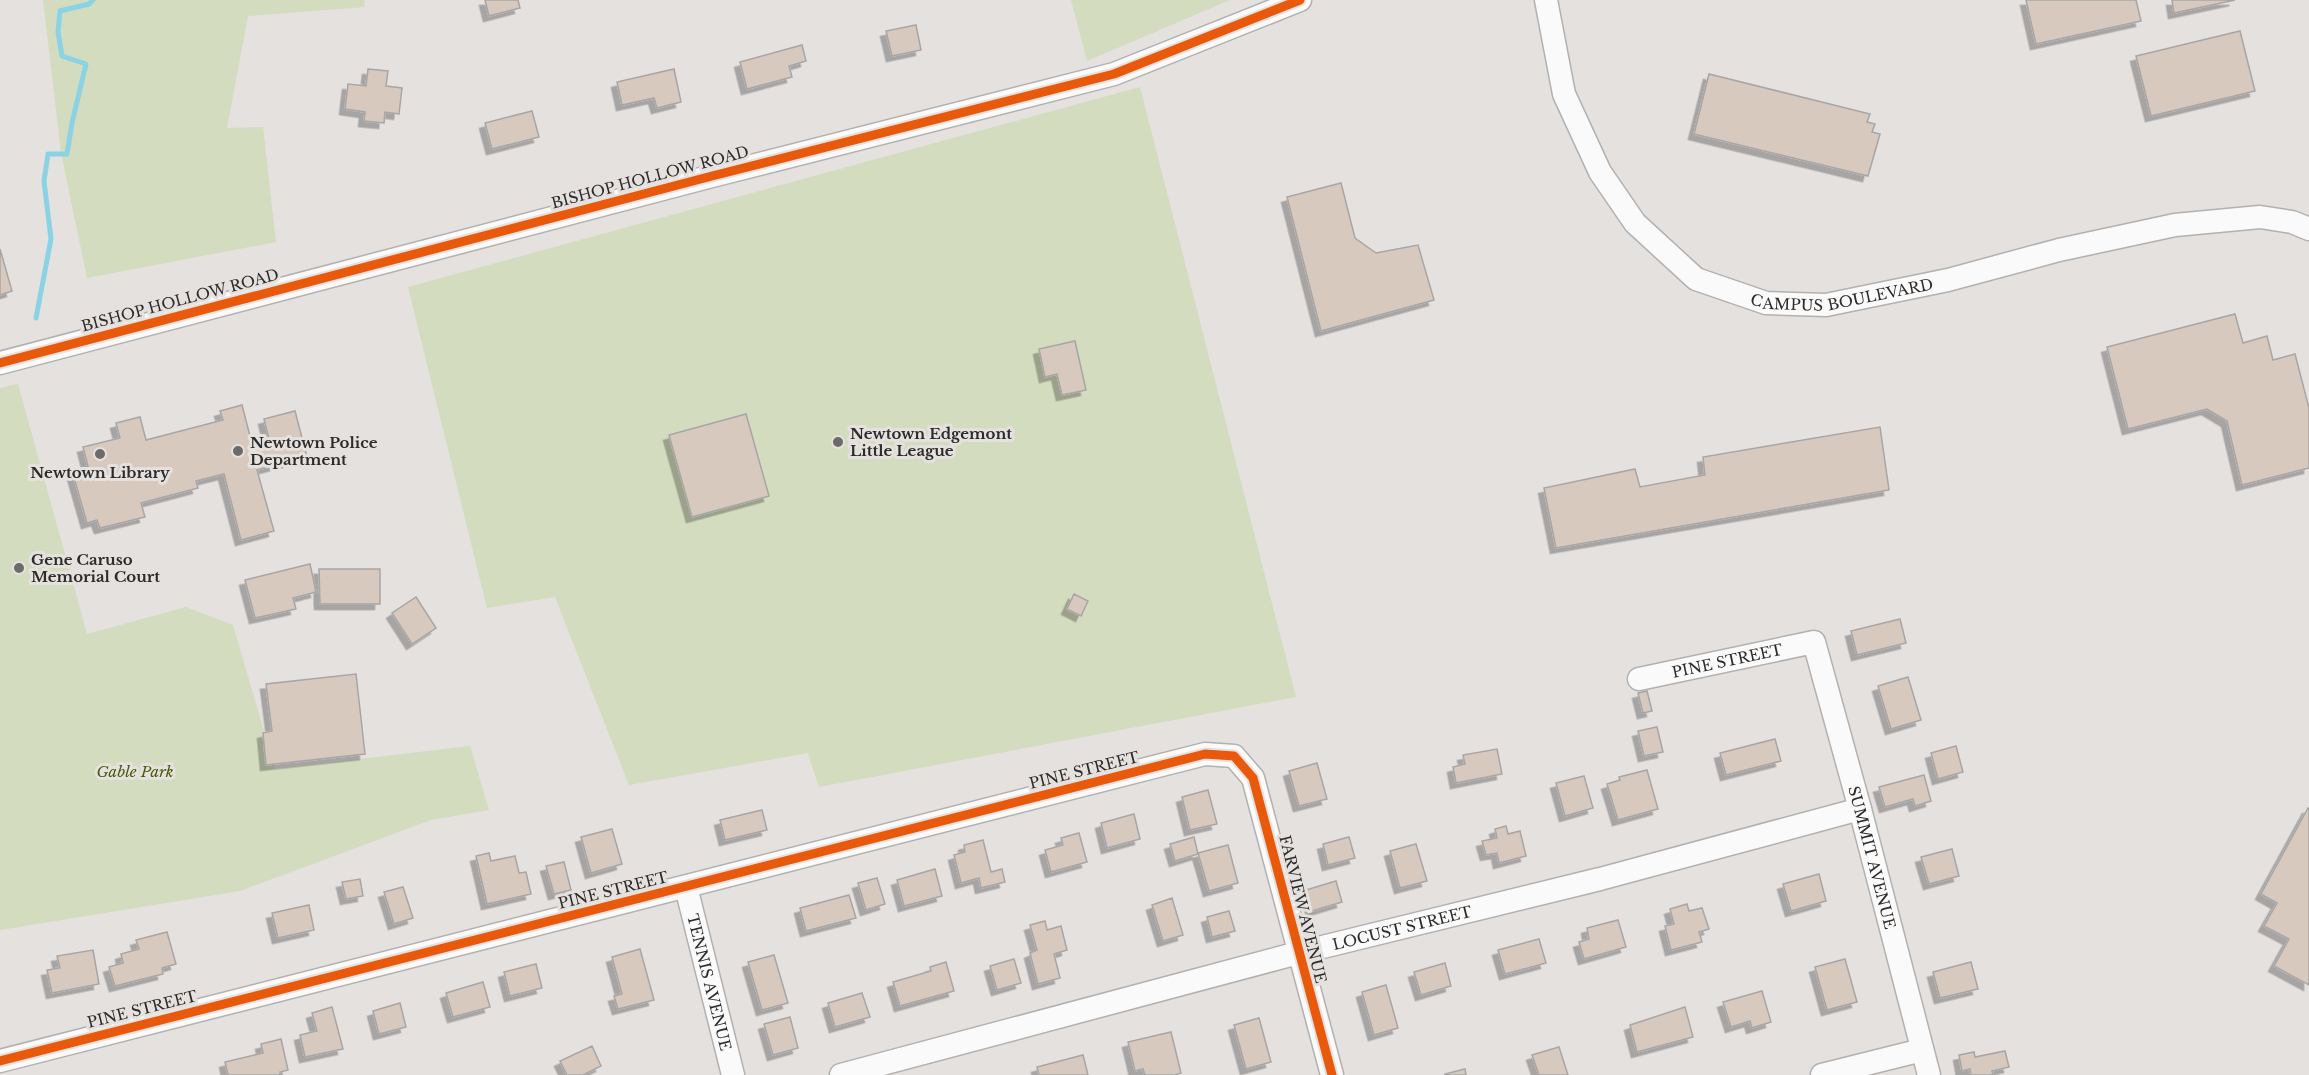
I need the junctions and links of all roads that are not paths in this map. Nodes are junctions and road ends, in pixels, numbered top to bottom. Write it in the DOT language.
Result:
graph roads {
  1 [pos="1300,0"];
  2 [pos="1546,0"];
  3 [pos="2309,229"];
  4 [pos="0,363"];
  5 [pos="1814,642"];
  6 [pos="1639,679"];
  7 [pos="1234,756"];
  8 [pos="1860,809"];
  9 [pos="686,887"];
  10 [pos="1298,953"];
  11 [pos="1922,1050"];
  12 [pos="0,1061"];
  13 [pos="733,1075"];
  14 [pos="841,1075"];
  15 [pos="1332,1075"];
  16 [pos="1822,1075"];
  17 [pos="1929,1075"];
  1 -- 4 [label="street, BISHOP HOLLOW ROAD"];
  2 -- 3 [label="street, CAMPUS BOULEVARD"];
  5 -- 6 [label="street, PINE STREET"];
  5 -- 8 [label="street, SUMMIT AVENUE"];
  7 -- 9 [label="street, PINE STREET"];
  7 -- 10 [label="street, FARVIEW AVENUE"];
  8 -- 10 [label="street, LOCUST STREET"];
  8 -- 11 [label="street, SUMMIT AVENUE"];
  9 -- 12 [label="street, PINE STREET"];
  9 -- 13 [label="street, TENNIS AVENUE"];
  10 -- 14 [label="street, LOCUST STREET"];
  10 -- 15 [label="street, FARVIEW AVENUE"];
  11 -- 16 [label="street"];
  11 -- 17 [label="street, SUMMIT AVENUE"];
}
